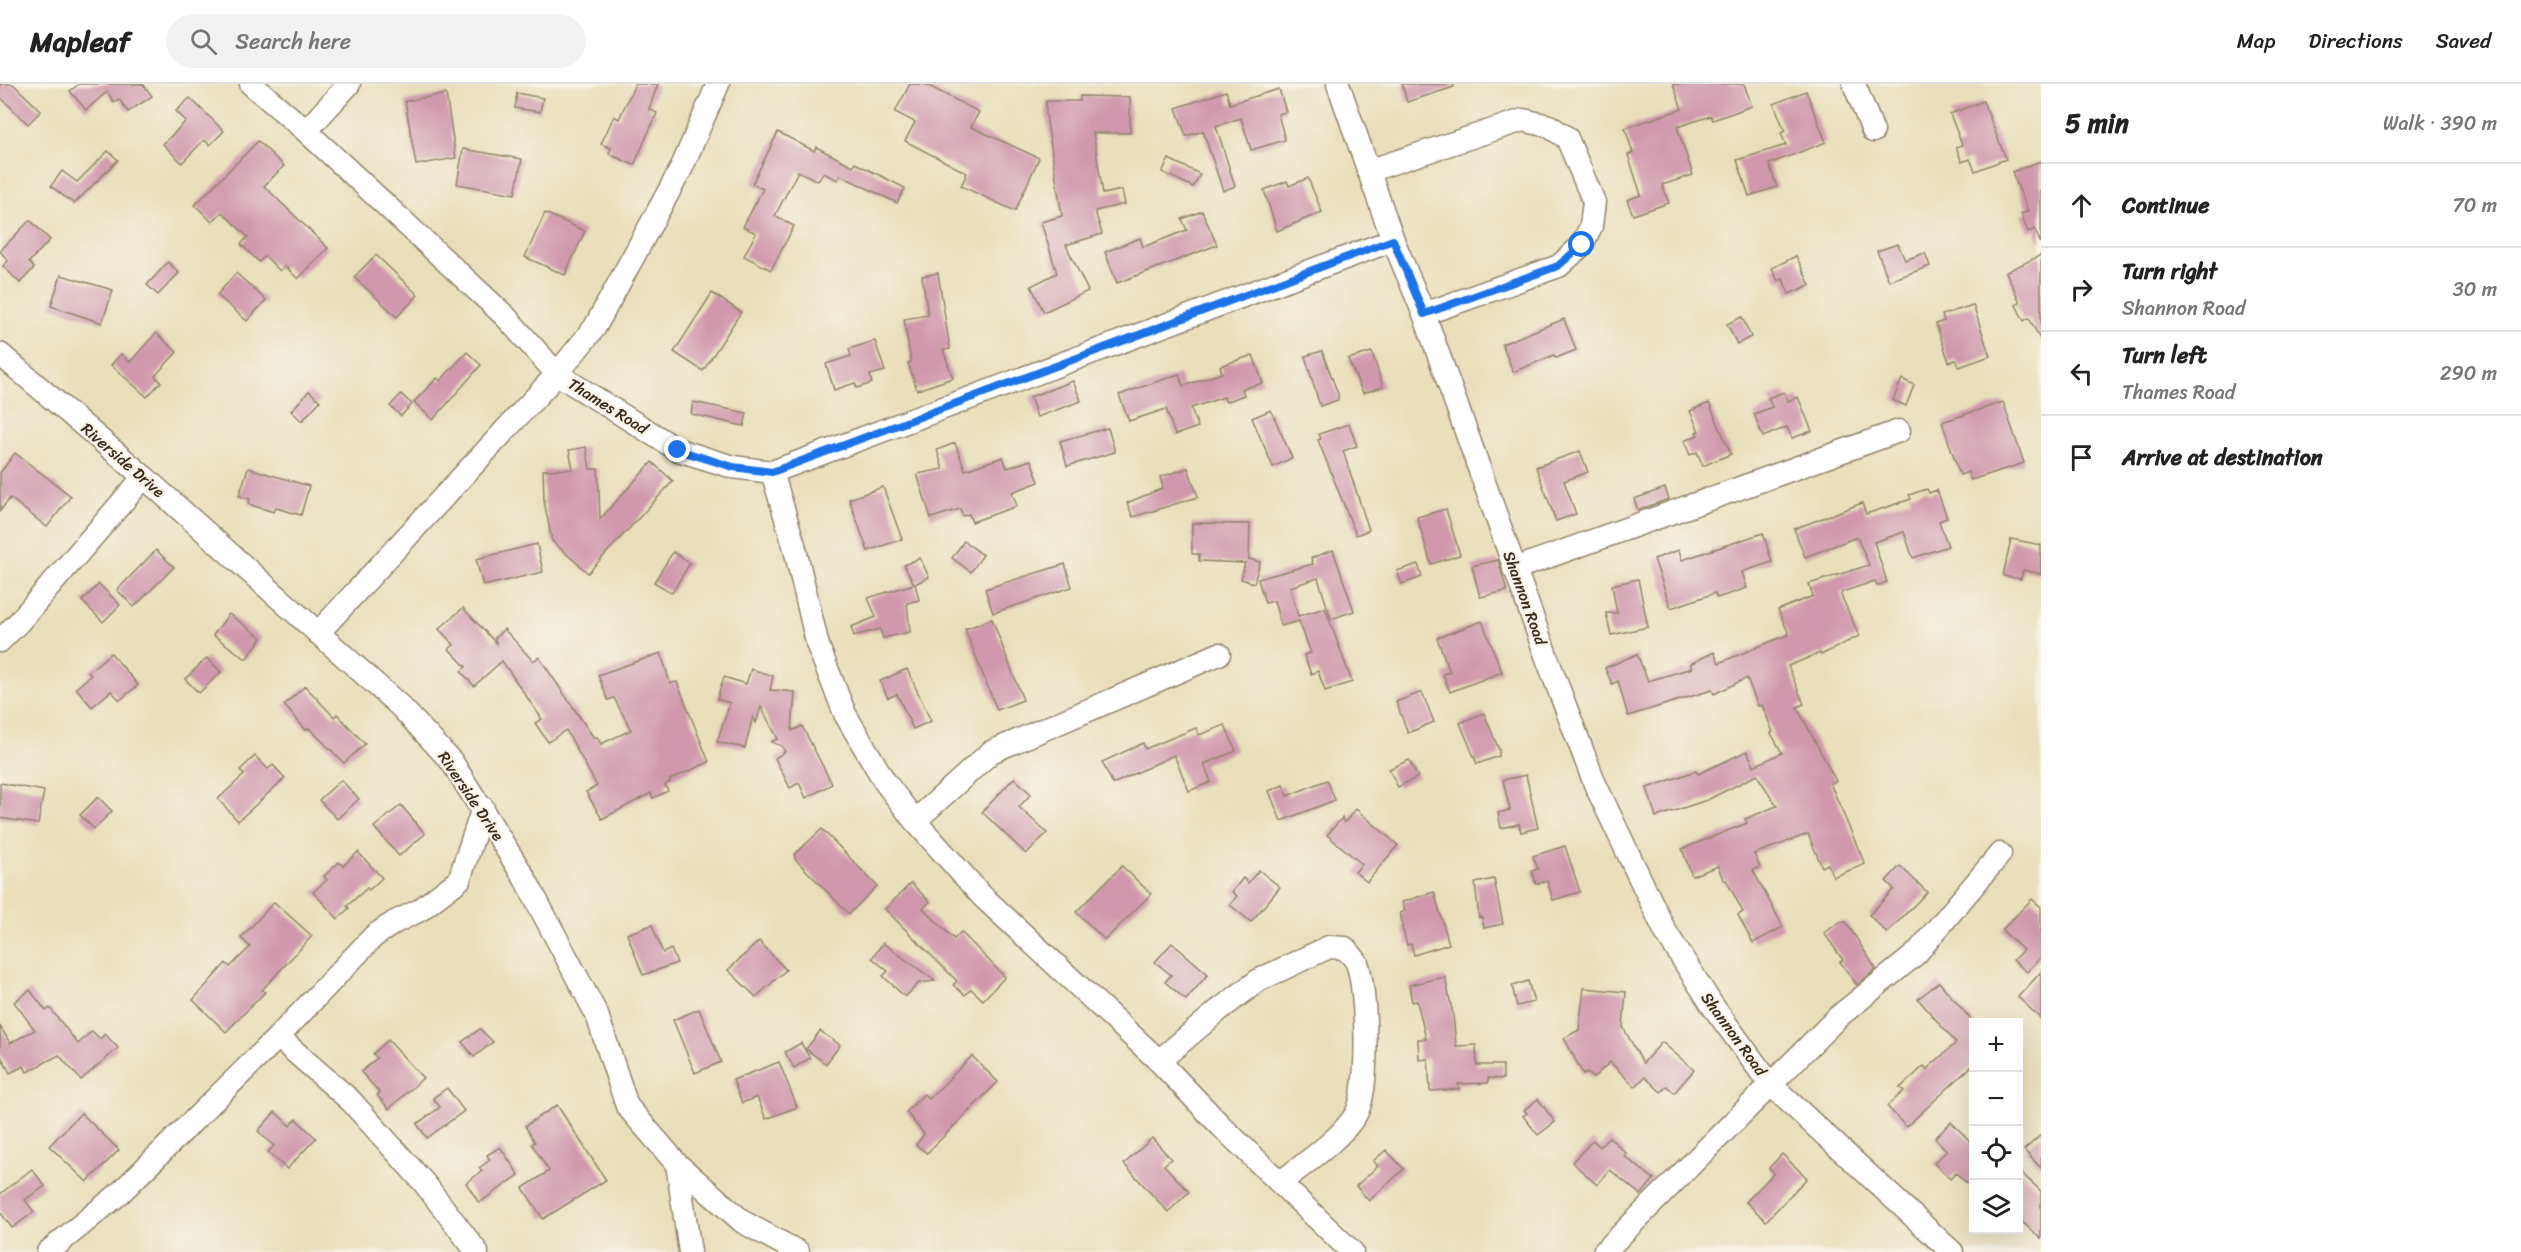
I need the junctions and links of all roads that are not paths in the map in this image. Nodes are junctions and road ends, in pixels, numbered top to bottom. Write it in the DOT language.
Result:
graph roads {
  1 [pos="251,84"];
  2 [pos="349,84"];
  3 [pos="718,84"];
  4 [pos="1338,84"];
  5 [pos="1854,84"];
  6 [pos="306,131"];
  7 [pos="1873,131"];
  8 [pos="1368,171"];
  9 [pos="1393,240"];
  10 [pos="1424,314"];
  11 [pos="0,354"];
  12 [pos="557,374"];
  13 [pos="1899,431"];
  14 [pos="772,472"];
  15 [pos="144,477"];
  16 [pos="1514,569"];
  17 [pos="318,633"];
  18 [pos="0,640"];
  19 [pos="1219,654"];
  20 [pos="483,808"];
  21 [pos="915,821"];
  22 [pos="2000,854"];
  23 [pos="278,1037"];
  24 [pos="1159,1061"];
  25 [pos="1770,1084"];
  26 [pos="677,1164"];
  27 [pos="1281,1182"];
  28 [pos="48,1252"];
  29 [pos="477,1252"];
  30 [pos="690,1252"];
  31 [pos="798,1252"];
  32 [pos="1352,1252"];
  33 [pos="1604,1252"];
  34 [pos="1952,1252"];
  1 -- 6 [label="street, Thames Road"];
  2 -- 6 [label="street"];
  3 -- 12 [label="street"];
  4 -- 8 [label="street, Shannon Road"];
  5 -- 7 [label="street"];
  6 -- 12 [label="street, Thames Road"];
  8 -- 9 [label="street, Shannon Road"];
  8 -- 10 [label="street"];
  9 -- 10 [label="street, Shannon Road"];
  9 -- 14 [label="street, Thames Road"];
  10 -- 16 [label="street, Shannon Road"];
  11 -- 15 [label="street, Riverside Drive"];
  12 -- 14 [label="street, Thames Road"];
  12 -- 17 [label="street"];
  13 -- 16 [label="street"];
  14 -- 21 [label="street"];
  15 -- 17 [label="street, Riverside Drive"];
  15 -- 18 [label="street"];
  16 -- 25 [label="street, Shannon Road"];
  17 -- 20 [label="street, Riverside Drive"];
  19 -- 21 [label="street"];
  20 -- 23 [label="street"];
  20 -- 26 [label="street, Riverside Drive"];
  21 -- 24 [label="street"];
  22 -- 25 [label="street"];
  23 -- 28 [label="street"];
  23 -- 29 [label="street"];
  24 -- 27 [label="street"];
  24 -- 27 [label="street"];
  25 -- 33 [label="street"];
  25 -- 34 [label="street, Shannon Road"];
  26 -- 30 [label="street"];
  26 -- 31 [label="street, Riverside Drive"];
  27 -- 32 [label="street"];
}
